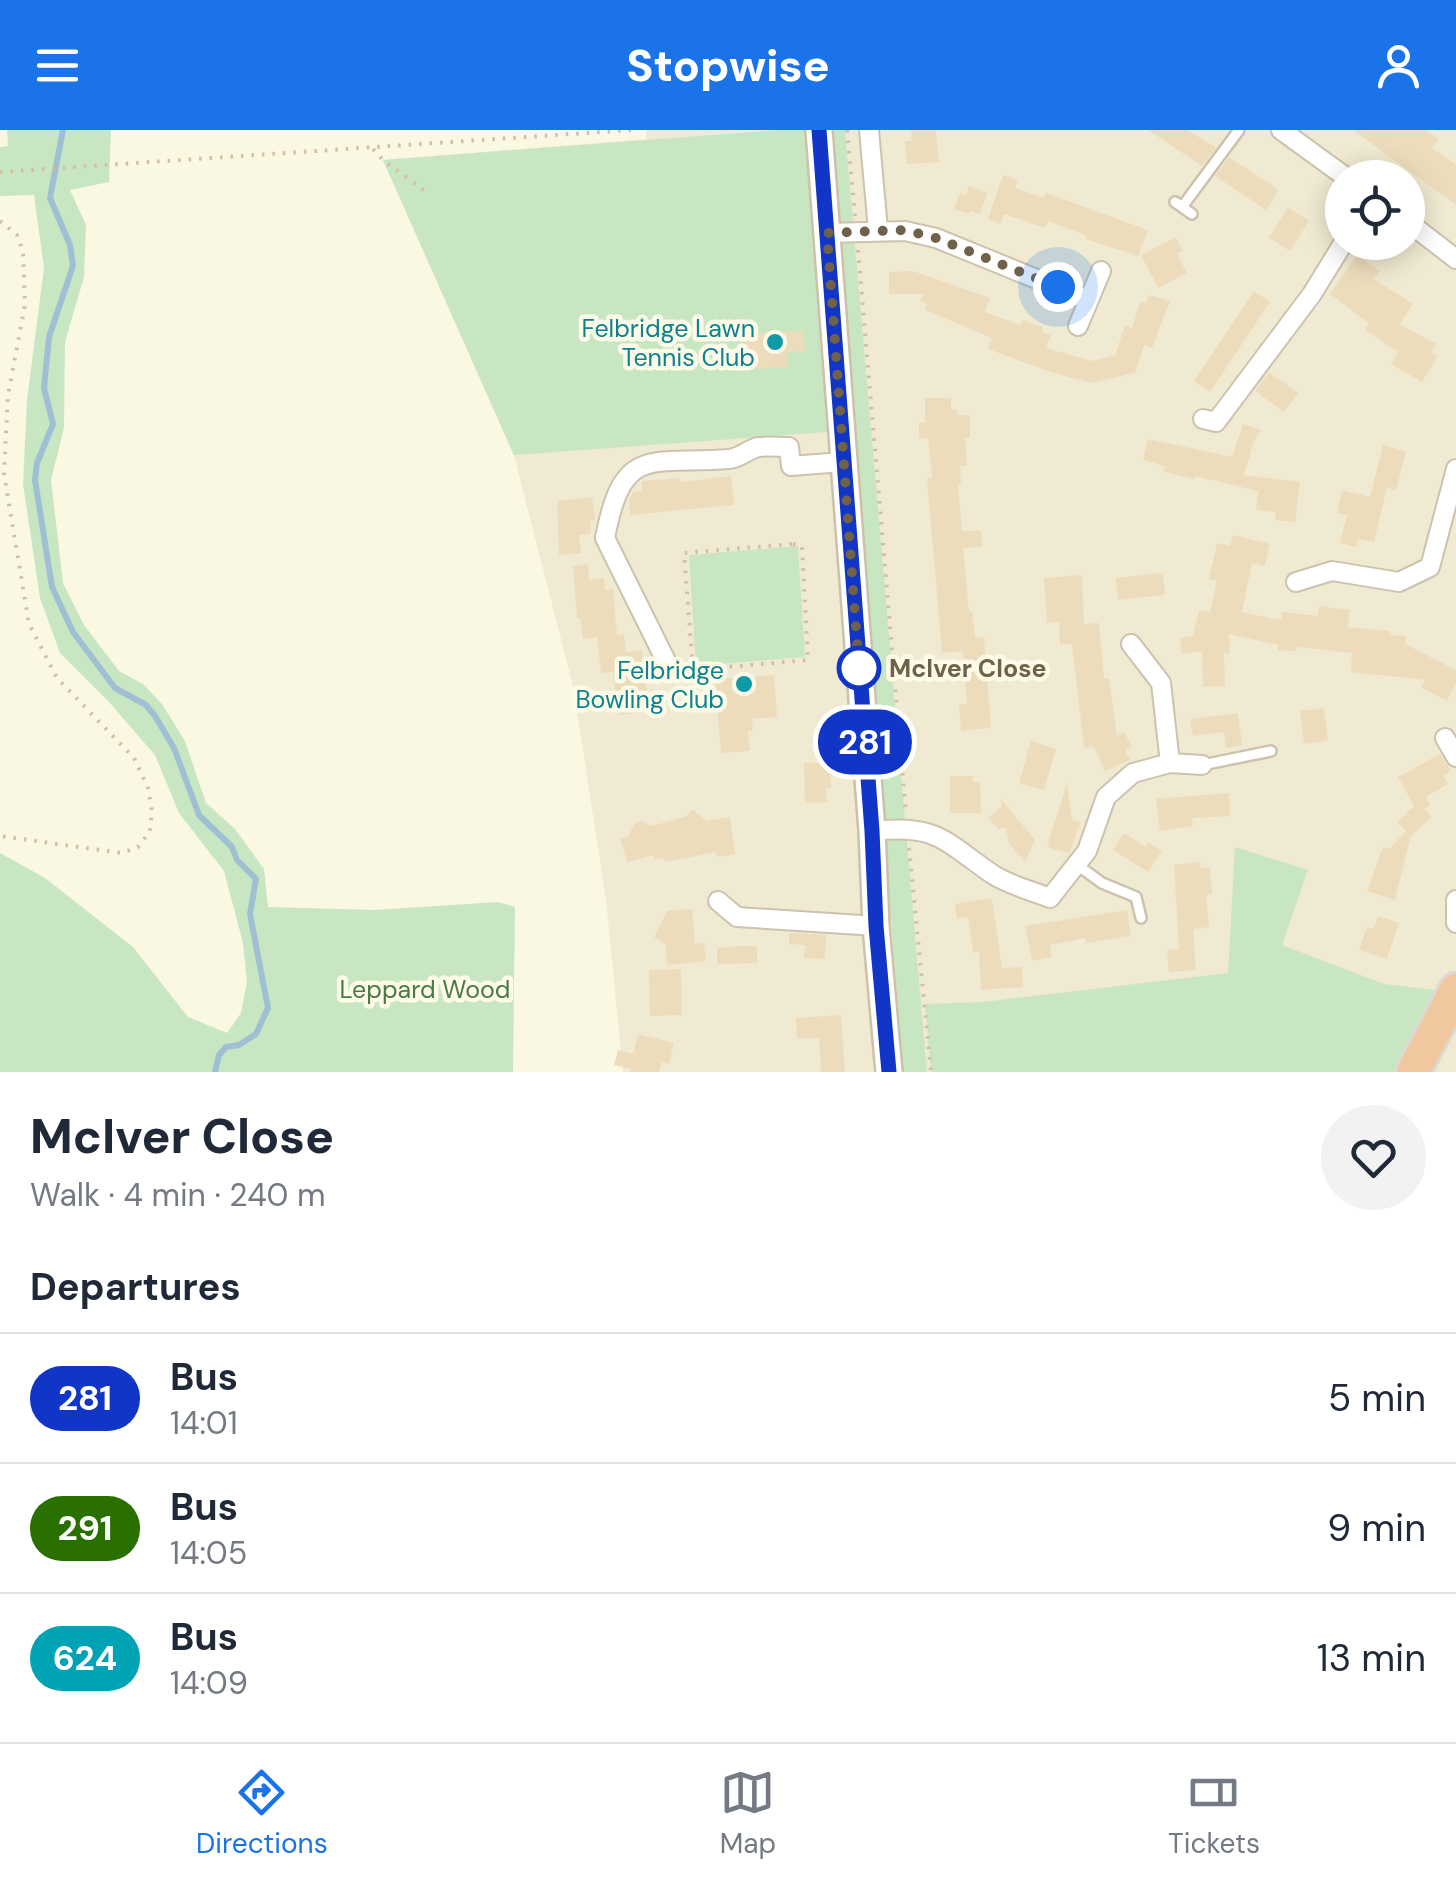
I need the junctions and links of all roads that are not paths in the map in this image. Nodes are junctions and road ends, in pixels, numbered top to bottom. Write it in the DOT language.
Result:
graph roads {
  1 [pos="818,130"];
  2 [pos="869,130"];
  3 [pos="1239,130"];
  4 [pos="1281,130"];
  5 [pos="1325,162"];
  6 [pos="1183,207"];
  7 [pos="878,230"];
  8 [pos="827,233"];
  9 [pos="1425,235"];
  10 [pos="1333,260"];
  11 [pos="1456,260"];
  12 [pos="1101,271"];
  13 [pos="1088,300"];
  14 [pos="1078,326"];
  15 [pos="1203,419"];
  16 [pos="842,462"];
  17 [pos="1456,469"];
  18 [pos="1296,582"];
  19 [pos="1131,644"];
  20 [pos="669,667"];
  21 [pos="1445,738"];
  22 [pos="1270,751"];
  23 [pos="1456,757"];
  24 [pos="1170,763"];
  25 [pos="1202,765"];
  26 [pos="872,831"];
  27 [pos="1076,864"];
  28 [pos="1456,900"];
  29 [pos="718,901"];
  30 [pos="1141,918"];
  31 [pos="1456,923"];
  32 [pos="876,926"];
  33 [pos="1456,990"];
  34 [pos="890,1072"];
  35 [pos="1413,1072"];
  1 -- 8 [label="street"];
  2 -- 7 [label="street"];
  3 -- 6 [label="lane"];
  4 -- 5 [label="street"];
  7 -- 8 [label="street"];
  7 -- 13 [label="street"];
  8 -- 16 [label="street"];
  9 -- 11 [label="street"];
  10 -- 15 [label="street"];
  12 -- 13 [label="street"];
  13 -- 14 [label="street"];
  16 -- 20 [label="street"];
  16 -- 26 [label="street"];
  17 -- 18 [label="street"];
  19 -- 24 [label="street"];
  21 -- 23 [label="street"];
  22 -- 25 [label="lane"];
  24 -- 25 [label="street"];
  24 -- 27 [label="street"];
  26 -- 27 [label="street"];
  26 -- 32 [label="street"];
  27 -- 30 [label="lane"];
  28 -- 31 [label="street"];
  29 -- 32 [label="street"];
  32 -- 34 [label="street"];
  33 -- 35 [label="highway"];
}
